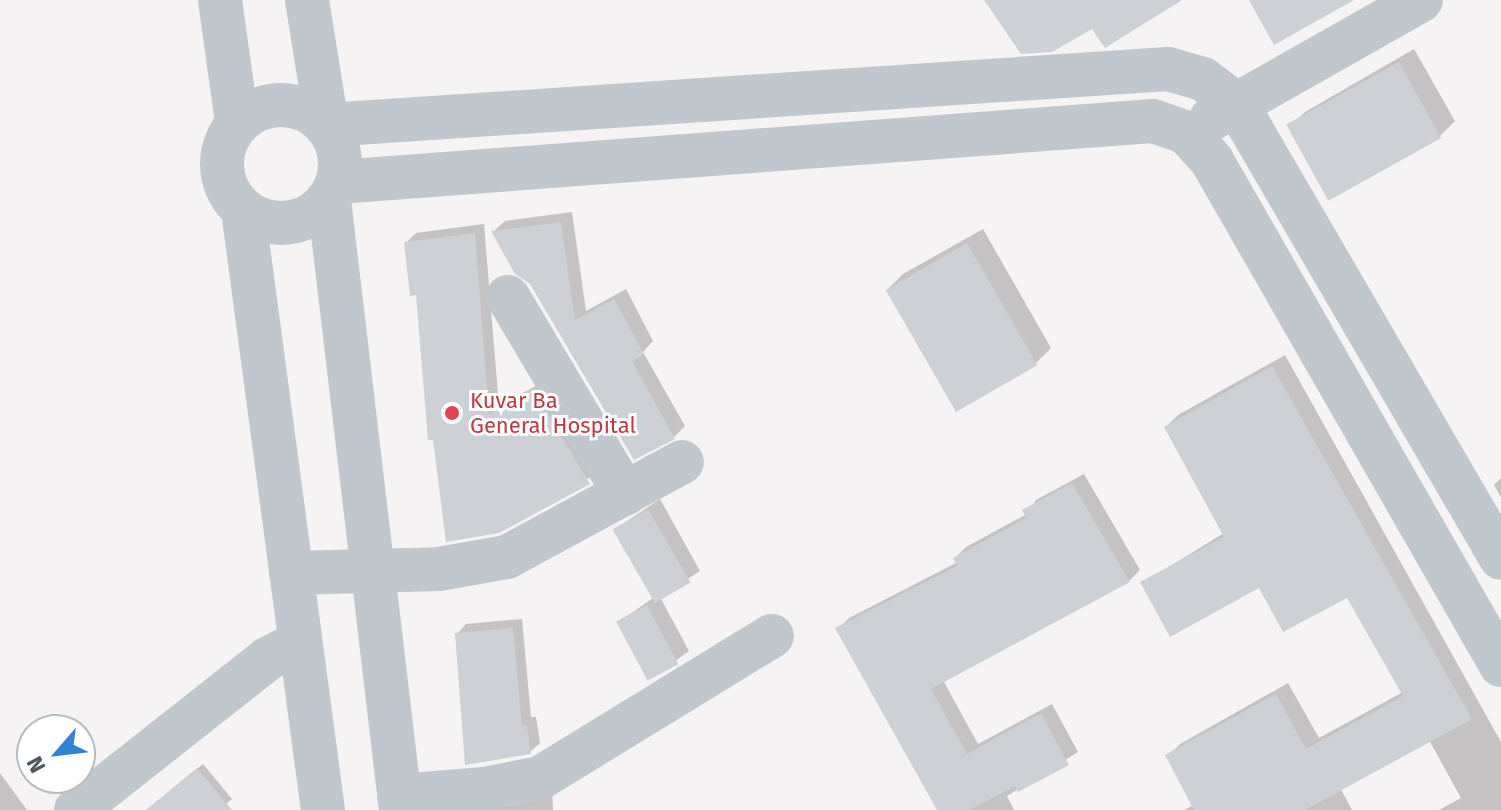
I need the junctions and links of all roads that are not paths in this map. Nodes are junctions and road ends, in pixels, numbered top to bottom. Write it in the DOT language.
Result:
graph roads {
  1 [pos="220,0"];
  2 [pos="307,0"];
  3 [pos="1421,0"];
  4 [pos="1237,105"];
  5 [pos="237,122"];
  6 [pos="327,125"];
  7 [pos="1187,133"];
  8 [pos="333,191"];
  9 [pos="243,210"];
  10 [pos="508,297"];
  11 [pos="682,462"];
  12 [pos="625,494"];
  13 [pos="1501,558"];
  14 [pos="1501,567"];
  15 [pos="372,569"];
  16 [pos="291,573"];
  17 [pos="1459,590"];
  18 [pos="772,636"];
  19 [pos="300,642"];
  20 [pos="1501,665"];
  21 [pos="400,803"];
  22 [pos="76,810"];
  23 [pos="323,810"];
  1 -- 5 [label="street"];
  2 -- 6 [label="street"];
  3 -- 4 [label="street"];
  4 -- 6 [label="street"];
  4 -- 7 [label="street"];
  4 -- 13 [label="street"];
  5 -- 6 [label="street"];
  5 -- 9 [label="street"];
  6 -- 8 [label="street"];
  7 -- 8 [label="street"];
  7 -- 17 [label="street"];
  8 -- 9 [label="street"];
  8 -- 15 [label="street"];
  9 -- 16 [label="street"];
  10 -- 12 [label="street"];
  11 -- 12 [label="street"];
  12 -- 15 [label="street"];
  14 -- 17 [label="street"];
  15 -- 16 [label="street"];
  15 -- 21 [label="street"];
  16 -- 19 [label="street"];
  17 -- 20 [label="street"];
  18 -- 21 [label="street"];
  19 -- 22 [label="street"];
  19 -- 23 [label="street"];
}
